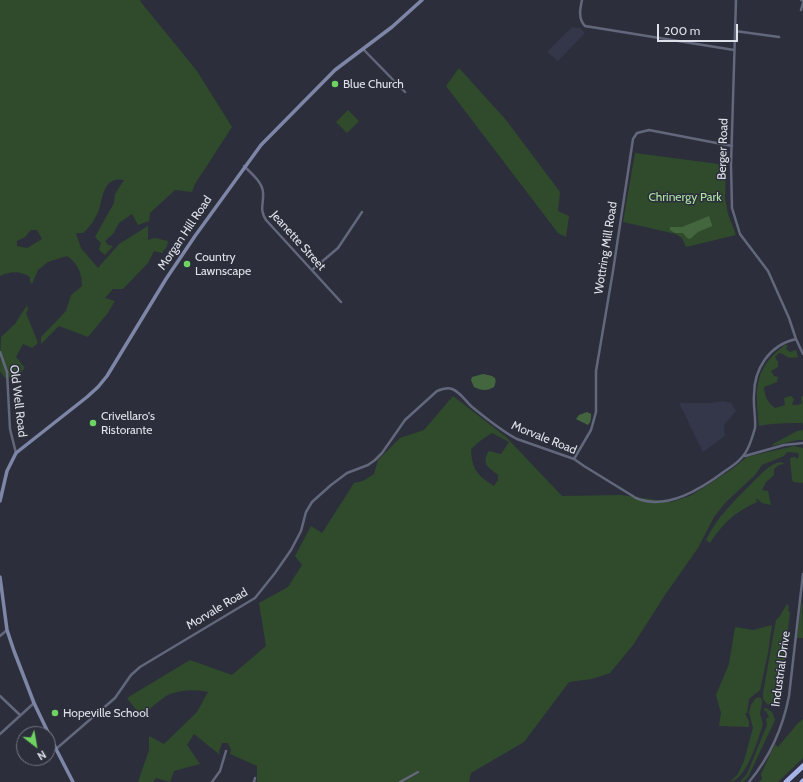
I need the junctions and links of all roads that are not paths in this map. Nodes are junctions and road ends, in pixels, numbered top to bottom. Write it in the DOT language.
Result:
graph roads {
  1 [pos="422,0"];
  2 [pos="582,0"];
  3 [pos="736,0"];
  4 [pos="802,1"];
  5 [pos="801,10"];
  6 [pos="735,31"];
  7 [pos="779,37"];
  8 [pos="363,49"];
  9 [pos="734,50"];
  10 [pos="405,92"];
  11 [pos="732,146"];
  12 [pos="244,166"];
  13 [pos="362,212"];
  14 [pos="312,270"];
  15 [pos="341,302"];
  16 [pos="796,339"];
  17 [pos="0,352"];
  18 [pos="803,354"];
  19 [pos="803,443"];
  20 [pos="16,453"];
  21 [pos="744,456"];
  22 [pos="574,459"];
  23 [pos="0,501"];
  24 [pos="803,574"];
  25 [pos="0,577"];
  26 [pos="8,630"];
  27 [pos="0,636"];
  28 [pos="0,696"];
  29 [pos="34,702"];
  30 [pos="20,715"];
  31 [pos="45,726"];
  32 [pos="0,734"];
  33 [pos="56,749"];
  34 [pos="226,751"];
  35 [pos="803,766"];
  36 [pos="418,772"];
  37 [pos="255,778"];
  38 [pos="73,782"];
  39 [pos="212,782"];
  40 [pos="254,782"];
  41 [pos="400,782"];
  42 [pos="749,782"];
  43 [pos="786,782"];
  1 -- 8 [label="main road, Morgan Hill Road"];
  2 -- 9 [label="street"];
  3 -- 6 [label="street, Berger Road"];
  4 -- 5 [label="street"];
  6 -- 7 [label="street"];
  6 -- 9 [label="street, Berger Road"];
  8 -- 10 [label="street"];
  8 -- 12 [label="main road, Morgan Hill Road"];
  9 -- 11 [label="street, Berger Road"];
  11 -- 16 [label="street, Berger Road"];
  11 -- 22 [label="street, Wottring Mill Road"];
  12 -- 14 [label="street, Jeanette Street"];
  12 -- 20 [label="main road, Morgan Hill Road"];
  13 -- 14 [label="street"];
  14 -- 15 [label="street, Jeanette Street"];
  16 -- 18 [label="street, Berger Road"];
  16 -- 21 [label="street"];
  17 -- 20 [label="street, Old Well Road"];
  19 -- 21 [label="street"];
  20 -- 23 [label="main road, Morgan Hill Road"];
  21 -- 22 [label="street, Morvale Road"];
  22 -- 33 [label="street, Morvale Road"];
  24 -- 42 [label="street, Industrial Drive"];
  25 -- 26 [label="main road"];
  26 -- 27 [label="street"];
  26 -- 29 [label="main road"];
  28 -- 30 [label="street"];
  29 -- 30 [label="street"];
  29 -- 31 [label="main road"];
  30 -- 32 [label="street"];
  33 -- 38 [label="main road"];
  34 -- 39 [label="street"];
  35 -- 43 [label="highway"];
  36 -- 41 [label="street"];
  37 -- 40 [label="street"];
}
